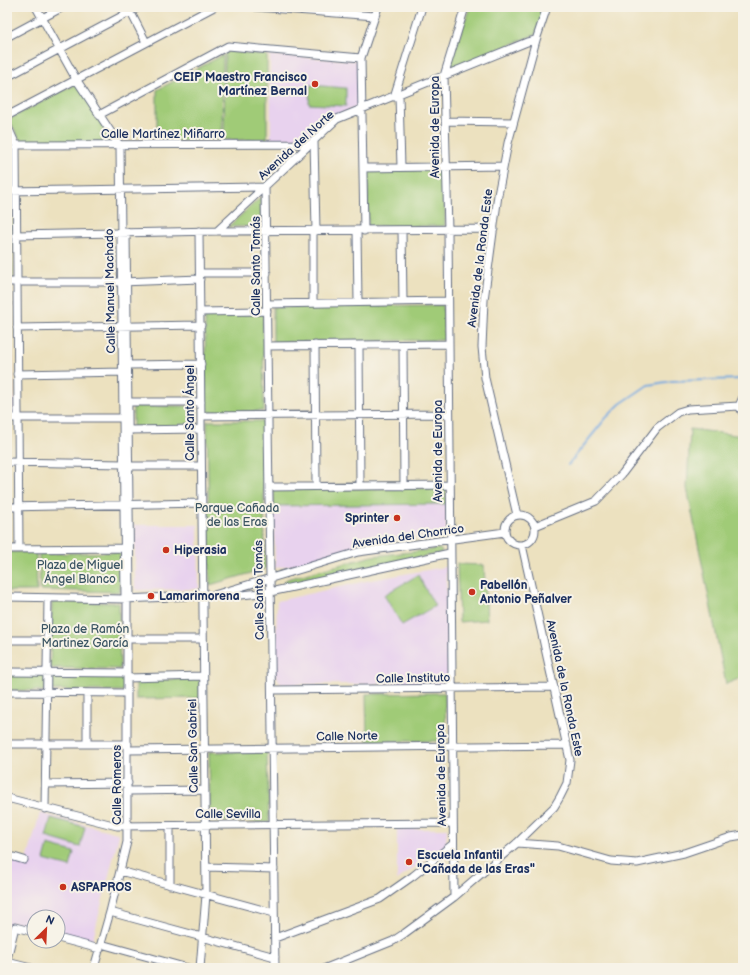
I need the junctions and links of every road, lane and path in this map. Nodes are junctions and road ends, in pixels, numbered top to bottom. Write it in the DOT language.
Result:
graph roads {
  1 [pos="36,7"];
  2 [pos="63,7"];
  3 [pos="139,7"];
  4 [pos="213,7"];
  5 [pos="256,7"];
  6 [pos="378,7"];
  7 [pos="422,7"];
  8 [pos="465,7"];
  9 [pos="547,7"];
  10 [pos="271,8"];
  11 [pos="130,9"];
  12 [pos="340,10"];
  13 [pos="375,16"];
  14 [pos="42,18"];
  15 [pos="7,37"];
  16 [pos="536,40"];
  17 [pos="146,42"];
  18 [pos="59,49"];
  19 [pos="361,58"];
  20 [pos="444,76"];
  21 [pos="7,77"];
  22 [pos="76,79"];
  23 [pos="397,96"];
  24 [pos="362,110"];
  25 [pos="99,115"];
  26 [pos="7,116"];
  27 [pos="445,121"];
  28 [pos="513,122"];
  29 [pos="7,125"];
  30 [pos="313,143"];
  31 [pos="16,145"];
  32 [pos="120,146"];
  33 [pos="446,166"];
  34 [pos="503,166"];
  35 [pos="401,167"];
  36 [pos="362,168"];
  37 [pos="265,187"];
  38 [pos="120,188"];
  39 [pos="7,191"];
  40 [pos="16,191"];
  41 [pos="494,229"];
  42 [pos="266,230"];
  43 [pos="402,230"];
  44 [pos="448,230"];
  45 [pos="199,231"];
  46 [pos="217,231"];
  47 [pos="314,231"];
  48 [pos="360,231"];
  49 [pos="124,232"];
  50 [pos="16,235"];
  51 [pos="267,272"];
  52 [pos="200,276"];
  53 [pos="7,282"];
  54 [pos="16,282"];
  55 [pos="124,282"];
  56 [pos="448,300"];
  57 [pos="403,301"];
  58 [pos="358,302"];
  59 [pos="313,303"];
  60 [pos="267,307"];
  61 [pos="200,312"];
  62 [pos="201,326"];
  63 [pos="124,327"];
  64 [pos="17,328"];
  65 [pos="449,344"];
  66 [pos="359,345"];
  67 [pos="403,345"];
  68 [pos="268,346"];
  69 [pos="315,346"];
  70 [pos="201,364"];
  71 [pos="126,369"];
  72 [pos="18,374"];
  73 [pos="743,397"];
  74 [pos="128,402"];
  75 [pos="201,402"];
  76 [pos="739,406"];
  77 [pos="743,413"];
  78 [pos="403,414"];
  79 [pos="449,414"];
  80 [pos="268,415"];
  81 [pos="315,415"];
  82 [pos="359,415"];
  83 [pos="201,416"];
  84 [pos="7,418"];
  85 [pos="18,418"];
  86 [pos="125,418"];
  87 [pos="201,429"];
  88 [pos="128,430"];
  89 [pos="7,462"];
  90 [pos="18,462"];
  91 [pos="126,465"];
  92 [pos="201,466"];
  93 [pos="450,485"];
  94 [pos="316,486"];
  95 [pos="360,486"];
  96 [pos="404,486"];
  97 [pos="269,487"];
  98 [pos="202,503"];
  99 [pos="126,505"];
  100 [pos="7,507"];
  101 [pos="19,507"];
  102 [pos="517,515"];
  103 [pos="534,526"];
  104 [pos="505,532"];
  105 [pos="450,541"];
  106 [pos="522,545"];
  107 [pos="127,548"];
  108 [pos="7,549"];
  109 [pos="19,549"];
  110 [pos="450,553"];
  111 [pos="270,578"];
  112 [pos="270,592"];
  113 [pos="202,595"];
  114 [pos="214,595"];
  115 [pos="7,597"];
  116 [pos="48,598"];
  117 [pos="127,598"];
  118 [pos="127,639"];
  119 [pos="203,639"];
  120 [pos="7,640"];
  121 [pos="47,640"];
  122 [pos="7,672"];
  123 [pos="47,672"];
  124 [pos="127,675"];
  125 [pos="203,676"];
  126 [pos="554,687"];
  127 [pos="452,688"];
  128 [pos="272,690"];
  129 [pos="7,692"];
  130 [pos="47,692"];
  131 [pos="87,693"];
  132 [pos="127,693"];
  133 [pos="7,744"];
  134 [pos="46,744"];
  135 [pos="87,744"];
  136 [pos="567,745"];
  137 [pos="452,746"];
  138 [pos="128,747"];
  139 [pos="272,748"];
  140 [pos="204,749"];
  141 [pos="128,783"];
  142 [pos="46,784"];
  143 [pos="205,790"];
  144 [pos="128,791"];
  145 [pos="7,798"];
  146 [pos="45,809"];
  147 [pos="453,823"];
  148 [pos="205,825"];
  149 [pos="273,825"];
  150 [pos="170,826"];
  151 [pos="128,827"];
  152 [pos="743,834"];
  153 [pos="453,844"];
  154 [pos="517,844"];
  155 [pos="7,855"];
  156 [pos="24,860"];
  157 [pos="206,867"];
  158 [pos="274,869"];
  159 [pos="120,871"];
  160 [pos="170,885"];
  161 [pos="206,895"];
  162 [pos="454,897"];
  163 [pos="110,912"];
  164 [pos="274,913"];
  165 [pos="26,930"];
  166 [pos="204,938"];
  167 [pos="274,938"];
  168 [pos="66,939"];
  169 [pos="101,946"];
  170 [pos="275,957"];
  171 [pos="7,960"];
  172 [pos="31,968"];
  173 [pos="94,968"];
  174 [pos="188,968"];
  175 [pos="200,968"];
  176 [pos="275,968"];
  177 [pos="326,968"];
  1 -- 14 [label="street"];
  2 -- 14 [label="street"];
  3 -- 11 [label="street"];
  4 -- 17 [label="street"];
  5 -- 10 [label="street"];
  6 -- 13 [label="street"];
  7 -- 23 [label="street"];
  8 -- 20 [label="street, Avenida de Europa"];
  9 -- 16 [label="street, Avenida de la Ronda Este"];
  10 -- 12 [label="street"];
  11 -- 17 [label="street"];
  11 -- 18 [label="street"];
  12 -- 13 [label="street"];
  13 -- 19 [label="street"];
  14 -- 15 [label="street"];
  14 -- 18 [label="street"];
  16 -- 20 [label="street, Avenida del Norte"];
  16 -- 28 [label="street, Avenida de la Ronda Este"];
  17 -- 22 [label="street"];
  18 -- 21 [label="street"];
  18 -- 22 [label="street"];
  19 -- 24 [label="street"];
  19 -- 25 [label="street"];
  20 -- 23 [label="street, Avenida del Norte"];
  20 -- 27 [label="street, Avenida de Europa"];
  22 -- 25 [label="street"];
  22 -- 26 [label="street"];
  23 -- 24 [label="street, Avenida del Norte"];
  23 -- 35 [label="street"];
  24 -- 30 [label="street, Avenida del Norte"];
  24 -- 36 [label="street"];
  25 -- 32 [label="street"];
  27 -- 28 [label="street"];
  27 -- 33 [label="street, Avenida de Europa"];
  28 -- 34 [label="street, Avenida de la Ronda Este"];
  29 -- 31 [label="street"];
  30 -- 32 [label="street, Calle Martínez Miñarro"];
  30 -- 37 [label="street, Avenida del Norte"];
  30 -- 47 [label="street"];
  31 -- 32 [label="street, Calle Martínez Miñarro"];
  31 -- 40 [label="street"];
  32 -- 38 [label="street, Calle Manuel Machado"];
  33 -- 34 [label="street"];
  33 -- 35 [label="street"];
  33 -- 44 [label="street, Avenida de Europa"];
  34 -- 41 [label="street, Avenida de la Ronda Este"];
  35 -- 36 [label="street"];
  36 -- 48 [label="street"];
  37 -- 38 [label="street"];
  37 -- 42 [label="street, Calle Santo Tomás"];
  37 -- 46 [label="street, Avenida del Norte"];
  38 -- 40 [label="street"];
  38 -- 49 [label="street, Calle Manuel Machado"];
  39 -- 40 [label="street"];
  40 -- 50 [label="street"];
  41 -- 44 [label="street"];
  41 -- 102 [label="street, Avenida de la Ronda Este"];
  42 -- 46 [label="street"];
  42 -- 47 [label="street"];
  42 -- 51 [label="street, Calle Santo Tomás"];
  43 -- 44 [label="street"];
  43 -- 48 [label="street"];
  43 -- 57 [label="street"];
  44 -- 56 [label="street, Avenida de Europa"];
  45 -- 46 [label="street"];
  45 -- 49 [label="street"];
  45 -- 52 [label="street, Calle Santo Ángel"];
  47 -- 48 [label="street"];
  47 -- 59 [label="street"];
  48 -- 58 [label="street"];
  49 -- 50 [label="street"];
  49 -- 55 [label="street, Calle Manuel Machado"];
  50 -- 54 [label="street"];
  51 -- 52 [label="street"];
  51 -- 60 [label="street, Calle Santo Tomás"];
  52 -- 55 [label="street"];
  52 -- 61 [label="street, Calle Santo Ángel"];
  53 -- 54 [label="street"];
  54 -- 55 [label="street"];
  54 -- 64 [label="street"];
  55 -- 63 [label="street, Calle Manuel Machado"];
  56 -- 57 [label="street"];
  56 -- 65 [label="street, Avenida de Europa"];
  57 -- 58 [label="street"];
  58 -- 59 [label="street"];
  59 -- 60 [label="street"];
  60 -- 61 [label="street"];
  60 -- 68 [label="street, Calle Santo Tomás"];
  61 -- 62 [label="street, Calle Santo Ángel"];
  62 -- 63 [label="street"];
  62 -- 70 [label="street, Calle Santo Ángel"];
  63 -- 64 [label="street"];
  63 -- 71 [label="street, Calle Manuel Machado"];
  64 -- 72 [label="street"];
  65 -- 67 [label="street"];
  65 -- 79 [label="street, Avenida de Europa"];
  66 -- 67 [label="street"];
  66 -- 69 [label="street"];
  66 -- 82 [label="street"];
  67 -- 78 [label="street"];
  68 -- 69 [label="street"];
  68 -- 80 [label="street, Calle Santo Tomás"];
  69 -- 81 [label="street"];
  70 -- 71 [label="street"];
  70 -- 75 [label="street, Calle Santo Ángel"];
  71 -- 72 [label="street"];
  71 -- 74 [label="street, Calle Manuel Machado"];
  71 -- 86 [label="street, Calle Manuel Machado"];
  72 -- 85 [label="street"];
  73 -- 76 [label="street"];
  74 -- 75 [label="street"];
  74 -- 86 [label="street, Calle Manuel Machado"];
  75 -- 83 [label="street, Calle Santo Ángel"];
  76 -- 77 [label="street"];
  76 -- 103 [label="street"];
  78 -- 79 [label="street"];
  78 -- 82 [label="street"];
  78 -- 96 [label="street"];
  79 -- 93 [label="street, Avenida de Europa"];
  80 -- 81 [label="street"];
  80 -- 83 [label="street"];
  80 -- 97 [label="street, Calle Santo Tomás"];
  81 -- 82 [label="street"];
  81 -- 94 [label="street"];
  82 -- 95 [label="street"];
  83 -- 87 [label="street, Calle Santo Ángel"];
  84 -- 85 [label="street"];
  85 -- 86 [label="street"];
  85 -- 90 [label="street"];
  86 -- 88 [label="street, Calle Manuel Machado"];
  86 -- 91 [label="street, Calle Manuel Machado"];
  87 -- 88 [label="street"];
  87 -- 92 [label="street, Calle Santo Ángel"];
  88 -- 91 [label="street, Calle Manuel Machado"];
  89 -- 90 [label="street"];
  90 -- 91 [label="street"];
  90 -- 101 [label="street"];
  91 -- 92 [label="street"];
  91 -- 99 [label="street, Calle Manuel Machado"];
  92 -- 98 [label="street, Calle Santo Ángel"];
  93 -- 96 [label="street"];
  93 -- 105 [label="street, Avenida de Europa"];
  94 -- 95 [label="street"];
  94 -- 97 [label="street"];
  95 -- 96 [label="street"];
  97 -- 111 [label="street, Calle Santo Tomás"];
  98 -- 99 [label="street"];
  98 -- 113 [label="street, Calle Santo Ángel"];
  99 -- 101 [label="street"];
  99 -- 107 [label="street, Calle Manuel Machado"];
  100 -- 101 [label="street"];
  101 -- 109 [label="street"];
  102 -- 103 [label="street"];
  102 -- 104 [label="street"];
  103 -- 106 [label="street"];
  104 -- 105 [label="street, Avenida del Chorrico"];
  104 -- 106 [label="street"];
  105 -- 110 [label="street, Avenida de Europa"];
  105 -- 111 [label="street, Avenida del Chorrico"];
  106 -- 126 [label="street, Avenida de la Ronda Este"];
  107 -- 109 [label="street"];
  107 -- 117 [label="street, Calle Manuel Machado"];
  108 -- 109 [label="street"];
  110 -- 112 [label="street, Avenida del Chorrico"];
  110 -- 127 [label="street, Avenida de Europa"];
  111 -- 112 [label="street, Calle Santo Tomás"];
  111 -- 114 [label="street, Avenida del Chorrico"];
  112 -- 114 [label="street, Avenida del Chorrico"];
  112 -- 128 [label="street, Calle Santo Tomás"];
  113 -- 114 [label="street, Avenida del Chorrico"];
  113 -- 117 [label="street, Avenida del Chorrico"];
  113 -- 119 [label="street, Calle San Gabriel"];
  115 -- 116 [label="street, Avenida del Chorrico"];
  116 -- 117 [label="street, Avenida del Chorrico"];
  116 -- 121 [label="street"];
  117 -- 118 [label="street, Calle Romeros"];
  118 -- 119 [label="street"];
  118 -- 124 [label="street, Calle Romeros"];
  119 -- 125 [label="street, Calle San Gabriel"];
  120 -- 121 [label="street"];
  121 -- 123 [label="street"];
  122 -- 123 [label="street"];
  123 -- 124 [label="street"];
  123 -- 130 [label="street"];
  124 -- 125 [label="street"];
  124 -- 132 [label="street, Calle Romeros"];
  125 -- 140 [label="street, Calle San Gabriel"];
  126 -- 127 [label="street, Calle Instituto"];
  126 -- 136 [label="street, Avenida de la Ronda Este"];
  127 -- 128 [label="street, Calle Instituto"];
  127 -- 137 [label="street, Avenida de Europa"];
  128 -- 139 [label="street, Calle Santo Tomás"];
  129 -- 130 [label="street"];
  130 -- 131 [label="street"];
  130 -- 134 [label="street"];
  131 -- 132 [label="street"];
  131 -- 135 [label="street"];
  132 -- 138 [label="street, Calle Romeros"];
  133 -- 134 [label="street, Calle Norte"];
  134 -- 135 [label="street, Calle Norte"];
  134 -- 142 [label="street"];
  135 -- 138 [label="street, Calle Norte"];
  136 -- 137 [label="street, Calle Norte"];
  136 -- 154 [label="street, Avenida de la Ronda Este"];
  137 -- 139 [label="street, Calle Norte"];
  137 -- 147 [label="street, Avenida de Europa"];
  138 -- 140 [label="street, Calle Norte"];
  138 -- 141 [label="street, Calle Romeros"];
  139 -- 140 [label="street, Calle Norte"];
  139 -- 149 [label="street, Calle Santo Tomás"];
  140 -- 143 [label="street, Calle San Gabriel"];
  141 -- 142 [label="street"];
  141 -- 144 [label="street, Calle Romeros"];
  142 -- 146 [label="street"];
  143 -- 144 [label="street"];
  143 -- 148 [label="street, Calle San Gabriel"];
  144 -- 151 [label="street, Calle Romeros"];
  145 -- 146 [label="street, Calle Sevilla"];
  146 -- 151 [label="street, Calle Sevilla"];
  147 -- 149 [label="street, Calle Sevilla"];
  147 -- 153 [label="street, Avenida de Europa"];
  148 -- 149 [label="street, Calle Sevilla"];
  148 -- 150 [label="street, Calle Sevilla"];
  148 -- 157 [label="street, Calle San Gabriel"];
  149 -- 158 [label="street, Calle Santo Tomás"];
  150 -- 151 [label="street, Calle Sevilla"];
  150 -- 160 [label="street"];
  151 -- 159 [label="street, Calle Romeros"];
  152 -- 154 [label="street"];
  153 -- 162 [label="street, Avenida de Europa"];
  153 -- 167 [label="street"];
  154 -- 162 [label="street, Avenida de la Ronda Este"];
  155 -- 156 [label="street"];
  157 -- 158 [label="street"];
  157 -- 161 [label="street, Calle San Gabriel"];
  158 -- 164 [label="street, Calle Santo Tomás"];
  159 -- 160 [label="street"];
  159 -- 163 [label="street, Calle Romeros"];
  160 -- 161 [label="street"];
  161 -- 164 [label="street"];
  161 -- 166 [label="street, Calle San Gabriel"];
  162 -- 177 [label="street, Avenida de la Ronda Este"];
  163 -- 166 [label="street"];
  163 -- 169 [label="street, Calle Romeros"];
  164 -- 167 [label="street, Calle Santo Tomás"];
  165 -- 171 [label="street"];
  166 -- 170 [label="street"];
  166 -- 175 [label="street, Calle San Gabriel"];
  167 -- 170 [label="street, Calle Santo Tomás"];
  168 -- 169 [label="street"];
  169 -- 173 [label="street, Calle Romeros"];
  169 -- 174 [label="street"];
  170 -- 176 [label="street, Calle Santo Tomás"];
  171 -- 172 [label="street"];
}
